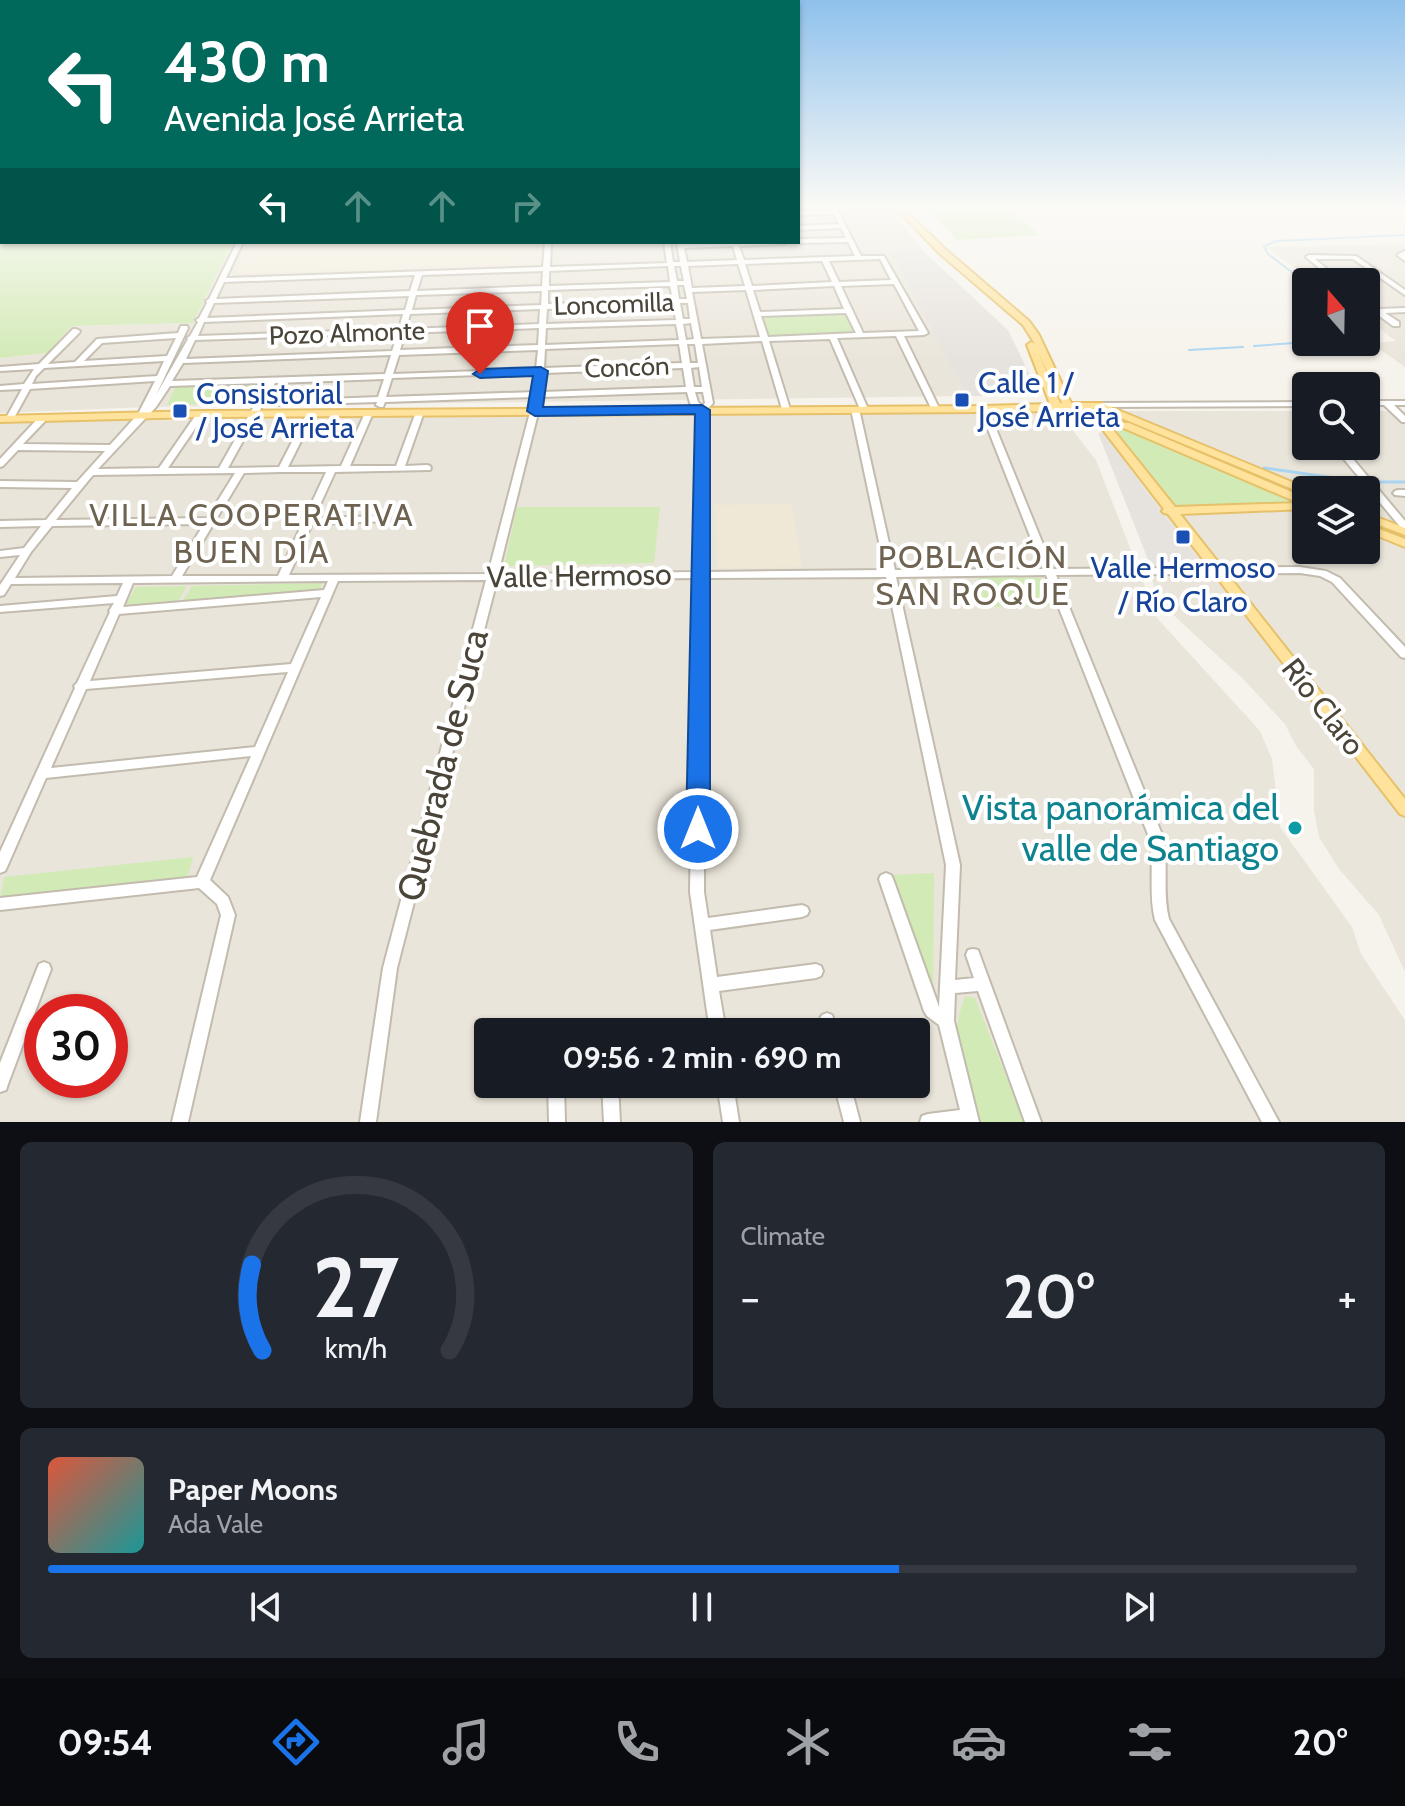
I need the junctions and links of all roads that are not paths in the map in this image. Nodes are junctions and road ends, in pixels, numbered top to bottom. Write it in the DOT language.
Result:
graph roads {
  1 [pos="232,257"];
  2 [pos="548,257"];
  3 [pos="670,257"];
  4 [pos="683,257"];
  5 [pos="739,257"];
  6 [pos="874,257"];
  7 [pos="882,257"];
  8 [pos="940,257"];
  9 [pos="949,257"];
  10 [pos="859,258"];
  11 [pos="825,260"];
  12 [pos="741,263"];
  13 [pos="685,264"];
  14 [pos="671,265"];
  15 [pos="548,269"];
  16 [pos="419,273"];
  17 [pos="1380,275"];
  18 [pos="221,280"];
  19 [pos="897,282"];
  20 [pos="674,284"];
  21 [pos="837,284"];
  22 [pos="689,286"];
  23 [pos="749,287"];
  24 [pos="546,289"];
  25 [pos="1405,293"];
  26 [pos="413,294"];
  27 [pos="209,301"];
  28 [pos="691,301"];
  29 [pos="677,302"];
  30 [pos="544,307"];
  31 [pos="1405,310"];
  32 [pos="849,311"];
  33 [pos="1380,311"];
  34 [pos="408,313"];
  35 [pos="1380,313"];
  36 [pos="757,314"];
  37 [pos="200,320"];
  38 [pos="680,321"];
  39 [pos="695,321"];
  40 [pos="1396,324"];
  41 [pos="544,326"];
  42 [pos="76,331"];
  43 [pos="402,332"];
  44 [pos="899,334"];
  45 [pos="860,335"];
  46 [pos="833,337"];
  47 [pos="191,338"];
  48 [pos="765,339"];
  49 [pos="699,342"];
  50 [pos="683,343"];
  51 [pos="542,348"];
  52 [pos="395,354"];
  53 [pos="169,358"];
  54 [pos="180,361"];
  55 [pos="78,363"];
  56 [pos="42,365"];
  57 [pos="687,365"];
  58 [pos="703,365"];
  59 [pos="0,369"];
  60 [pos="541,371"];
  61 [pos="389,377"];
  62 [pos="159,378"];
  63 [pos="272,381"];
  64 [pos="168,384"];
  65 [pos="27,386"];
  66 [pos="0,388"];
  67 [pos="690,389"];
  68 [pos="707,389"];
  69 [pos="539,394"];
  70 [pos="382,400"];
  71 [pos="279,403"];
  72 [pos="1380,403"];
  73 [pos="1386,403"];
  74 [pos="1403,404"];
  75 [pos="1064,406"];
  76 [pos="1292,406"];
  77 [pos="938,408"];
  78 [pos="786,409"];
  79 [pos="860,409"];
  80 [pos="984,409"];
  81 [pos="1096,409"];
  82 [pos="702,410"];
  83 [pos="535,411"];
  84 [pos="420,412"];
  85 [pos="311,413"];
  86 [pos="374,413"];
  87 [pos="201,414"];
  88 [pos="256,414"];
  89 [pos="142,415"];
  90 [pos="44,417"];
  91 [pos="5,418"];
  92 [pos="1405,420"];
  93 [pos="15,447"];
  94 [pos="111,448"];
  95 [pos="1350,460"];
  96 [pos="0,464"];
  97 [pos="400,468"];
  98 [pos="427,468"];
  99 [pos="332,469"];
  100 [pos="344,469"];
  101 [pos="222,470"];
  102 [pos="241,470"];
  103 [pos="282,470"];
  104 [pos="162,471"];
  105 [pos="90,472"];
  106 [pos="0,484"];
  107 [pos="79,485"];
  108 [pos="1292,486"];
  109 [pos="1292,498"];
  110 [pos="1292,505"];
  111 [pos="1168,511"];
  112 [pos="1399,514"];
  113 [pos="386,519"];
  114 [pos="209,521"];
  115 [pos="308,521"];
  116 [pos="1380,521"];
  117 [pos="49,522"];
  118 [pos="0,524"];
  119 [pos="1405,530"];
  120 [pos="1380,533"];
  121 [pos="1405,543"];
  122 [pos="27,551"];
  123 [pos="0,554"];
  124 [pos="1048,571"];
  125 [pos="889,572"];
  126 [pos="1217,572"];
  127 [pos="699,574"];
  128 [pos="490,577"];
  129 [pos="282,579"];
  130 [pos="334,579"];
  131 [pos="175,580"];
  132 [pos="129,581"];
  133 [pos="2,589"];
  134 [pos="328,593"];
  135 [pos="120,599"];
  136 [pos="0,609"];
  137 [pos="114,611"];
  138 [pos="1405,654"];
  139 [pos="295,668"];
  140 [pos="80,686"];
  141 [pos="259,751"];
  142 [pos="41,774"];
  143 [pos="1405,810"];
  144 [pos="0,867"];
  145 [pos="886,879"];
  146 [pos="202,882"];
  147 [pos="0,904"];
  148 [pos="802,911"];
  149 [pos="702,925"];
  150 [pos="973,955"];
  151 [pos="44,969"];
  152 [pos="816,971"];
  153 [pos="984,984"];
  154 [pos="711,985"];
  155 [pos="949,987"];
  156 [pos="716,1018"];
  157 [pos="946,1021"];
  158 [pos="0,1084"];
  159 [pos="556,1098"];
  160 [pos="611,1098"];
  161 [pos="727,1098"];
  162 [pos="846,1098"];
  163 [pos="970,1119"];
  164 [pos="180,1122"];
  165 [pos="368,1122"];
  166 [pos="557,1122"];
  167 [pos="612,1122"];
  168 [pos="731,1122"];
  169 [pos="852,1122"];
  170 [pos="928,1122"];
  171 [pos="1033,1122"];
  172 [pos="1271,1122"];
  1 -- 18 [label="street"];
  2 -- 15 [label="street, Quebrada de Suca"];
  3 -- 14 [label="street"];
  4 -- 13 [label="street"];
  5 -- 12 [label="street"];
  6 -- 10 [label="street"];
  7 -- 19 [label="street"];
  8 -- 75 [label="main road"];
  9 -- 75 [label="main road"];
  10 -- 11 [label="street"];
  11 -- 12 [label="street"];
  11 -- 21 [label="street"];
  12 -- 13 [label="street"];
  12 -- 23 [label="street"];
  13 -- 14 [label="street"];
  13 -- 22 [label="street"];
  14 -- 15 [label="street"];
  14 -- 20 [label="street"];
  15 -- 16 [label="street"];
  15 -- 24 [label="street, Quebrada de Suca"];
  16 -- 18 [label="street"];
  16 -- 26 [label="street"];
  17 -- 25 [label="street"];
  18 -- 27 [label="street"];
  19 -- 21 [label="street"];
  19 -- 44 [label="street"];
  20 -- 22 [label="street"];
  20 -- 24 [label="street"];
  20 -- 29 [label="street"];
  21 -- 23 [label="street"];
  21 -- 32 [label="street"];
  22 -- 23 [label="street"];
  22 -- 28 [label="street"];
  23 -- 36 [label="street"];
  24 -- 26 [label="street"];
  24 -- 30 [label="street, Quebrada de Suca"];
  26 -- 27 [label="street"];
  26 -- 34 [label="street"];
  27 -- 37 [label="street"];
  28 -- 29 [label="street, Loncomilla"];
  28 -- 39 [label="street"];
  29 -- 30 [label="street, Loncomilla"];
  29 -- 38 [label="street"];
  30 -- 34 [label="street, Loncomilla"];
  30 -- 41 [label="street, Quebrada de Suca"];
  31 -- 33 [label="street"];
  32 -- 36 [label="street"];
  32 -- 45 [label="street"];
  34 -- 37 [label="street, Loncomilla"];
  34 -- 43 [label="street"];
  35 -- 40 [label="street"];
  36 -- 48 [label="street"];
  37 -- 47 [label="street"];
  38 -- 39 [label="street, Pozo Almonte"];
  38 -- 41 [label="street, Pozo Almonte"];
  38 -- 50 [label="street"];
  39 -- 49 [label="street"];
  41 -- 43 [label="street, Pozo Almonte"];
  41 -- 51 [label="street, Quebrada de Suca"];
  42 -- 56 [label="street"];
  43 -- 47 [label="street, Pozo Almonte"];
  43 -- 52 [label="street"];
  44 -- 45 [label="street"];
  44 -- 77 [label="street"];
  45 -- 46 [label="street"];
  46 -- 48 [label="street"];
  46 -- 79 [label="street"];
  47 -- 54 [label="street"];
  48 -- 49 [label="street"];
  48 -- 78 [label="street"];
  49 -- 50 [label="street"];
  49 -- 58 [label="street"];
  50 -- 51 [label="street"];
  50 -- 57 [label="street"];
  51 -- 52 [label="street"];
  51 -- 60 [label="street, Quebrada de Suca"];
  52 -- 54 [label="street"];
  52 -- 61 [label="street"];
  53 -- 55 [label="street"];
  53 -- 55 [label="street"];
  53 -- 62 [label="street"];
  54 -- 64 [label="street"];
  55 -- 56 [label="street"];
  56 -- 59 [label="street"];
  56 -- 65 [label="street"];
  57 -- 58 [label="street, Concón"];
  57 -- 60 [label="street, Concón"];
  57 -- 67 [label="street"];
  58 -- 68 [label="street"];
  60 -- 61 [label="street, Concón"];
  60 -- 69 [label="street, Quebrada de Suca"];
  61 -- 63 [label="street, Concón"];
  61 -- 70 [label="street"];
  62 -- 65 [label="street"];
  62 -- 89 [label="street"];
  63 -- 64 [label="street, Concón"];
  63 -- 88 [label="street"];
  64 -- 89 [label="street"];
  65 -- 66 [label="street"];
  65 -- 91 [label="street"];
  67 -- 68 [label="street"];
  67 -- 69 [label="street"];
  67 -- 82 [label="street"];
  68 -- 82 [label="street"];
  69 -- 70 [label="street"];
  69 -- 83 [label="street, Quebrada de Suca"];
  70 -- 71 [label="street"];
  70 -- 86 [label="street"];
  72 -- 73 [label="street"];
  73 -- 74 [label="street"];
  73 -- 92 [label="street"];
  75 -- 77 [label="main road"];
  75 -- 80 [label="main road"];
  75 -- 81 [label="main road"];
  76 -- 81 [label="street"];
  77 -- 79 [label="main road"];
  77 -- 80 [label="main road"];
  78 -- 79 [label="main road"];
  78 -- 82 [label="main road"];
  79 -- 125 [label="street"];
  80 -- 124 [label="street"];
  81 -- 108 [label="main road"];
  81 -- 109 [label="main road"];
  81 -- 111 [label="main road, Río Claro"];
  82 -- 83 [label="main road"];
  82 -- 127 [label="street"];
  83 -- 84 [label="main road"];
  83 -- 128 [label="street, Quebrada de Suca"];
  84 -- 86 [label="main road"];
  84 -- 97 [label="street"];
  85 -- 86 [label="main road"];
  85 -- 88 [label="main road"];
  85 -- 103 [label="street"];
  86 -- 100 [label="street"];
  87 -- 88 [label="main road"];
  87 -- 89 [label="main road"];
  87 -- 104 [label="street"];
  88 -- 101 [label="street"];
  89 -- 90 [label="main road"];
  89 -- 94 [label="street"];
  90 -- 91 [label="main road"];
  90 -- 93 [label="street"];
  93 -- 94 [label="street"];
  93 -- 96 [label="street"];
  94 -- 105 [label="street"];
  95 -- 112 [label="street"];
  97 -- 98 [label="street"];
  97 -- 100 [label="street"];
  99 -- 100 [label="street"];
  99 -- 103 [label="street"];
  99 -- 115 [label="street"];
  101 -- 102 [label="street"];
  101 -- 104 [label="street"];
  102 -- 103 [label="street"];
  102 -- 114 [label="street"];
  104 -- 105 [label="street"];
  105 -- 107 [label="street"];
  106 -- 107 [label="street"];
  107 -- 117 [label="street"];
  110 -- 111 [label="main road"];
  111 -- 126 [label="main road, Río Claro"];
  112 -- 119 [label="street"];
  113 -- 115 [label="street"];
  114 -- 117 [label="street"];
  114 -- 131 [label="street"];
  115 -- 129 [label="street"];
  116 -- 119 [label="main road"];
  117 -- 118 [label="street"];
  117 -- 122 [label="street"];
  120 -- 121 [label="main road"];
  122 -- 123 [label="street"];
  122 -- 133 [label="street"];
  124 -- 125 [label="street, Valle Hermoso"];
  124 -- 126 [label="street, Valle Hermoso"];
  124 -- 172 [label="street"];
  125 -- 127 [label="street, Valle Hermoso"];
  125 -- 155 [label="street"];
  126 -- 138 [label="street, Valle Hermoso"];
  126 -- 143 [label="main road, Río Claro"];
  127 -- 128 [label="street, Valle Hermoso"];
  127 -- 149 [label="street"];
  128 -- 130 [label="street, Valle Hermoso"];
  128 -- 165 [label="street, Quebrada de Suca"];
  129 -- 130 [label="street, Valle Hermoso"];
  129 -- 131 [label="street, Valle Hermoso"];
  130 -- 134 [label="street"];
  131 -- 132 [label="street, Valle Hermoso"];
  132 -- 133 [label="street, Valle Hermoso"];
  132 -- 135 [label="street"];
  134 -- 137 [label="street"];
  134 -- 139 [label="street"];
  135 -- 136 [label="street"];
  135 -- 137 [label="street"];
  137 -- 140 [label="street"];
  139 -- 140 [label="street"];
  139 -- 141 [label="street"];
  140 -- 142 [label="street"];
  141 -- 142 [label="street"];
  141 -- 146 [label="street"];
  142 -- 144 [label="street"];
  145 -- 157 [label="street"];
  146 -- 147 [label="street"];
  146 -- 164 [label="street"];
  148 -- 149 [label="street"];
  149 -- 154 [label="street"];
  150 -- 153 [label="street"];
  151 -- 158 [label="street"];
  152 -- 154 [label="street"];
  153 -- 155 [label="street"];
  153 -- 171 [label="street"];
  154 -- 156 [label="street"];
  155 -- 157 [label="street"];
  157 -- 163 [label="street"];
  159 -- 166 [label="street"];
  160 -- 167 [label="street"];
  161 -- 168 [label="street"];
  162 -- 169 [label="street"];
  163 -- 170 [label="street"];
}
